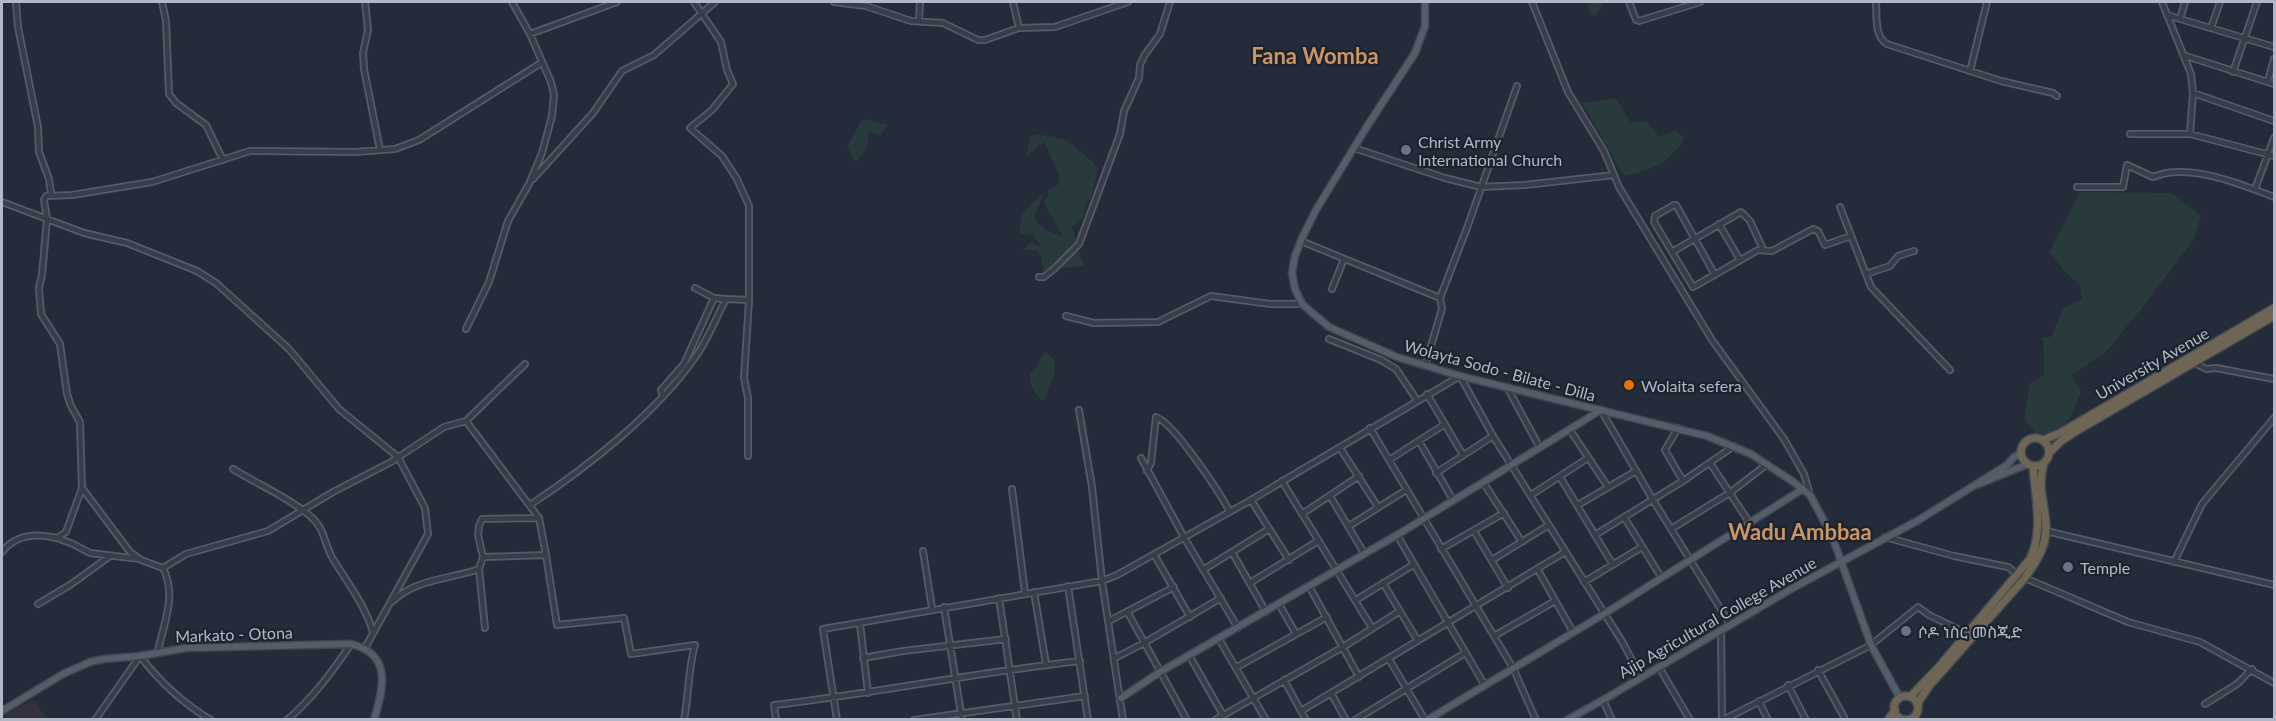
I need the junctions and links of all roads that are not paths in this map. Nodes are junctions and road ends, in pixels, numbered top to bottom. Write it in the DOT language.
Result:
graph roads {
  1 [pos="16,2"];
  2 [pos="162,2"];
  3 [pos="365,2"];
  4 [pos="512,2"];
  5 [pos="617,2"];
  6 [pos="694,2"];
  7 [pos="715,2"];
  8 [pos="834,2"];
  9 [pos="920,2"];
  10 [pos="1013,2"];
  11 [pos="1128,2"];
  12 [pos="1170,2"];
  13 [pos="1425,2"];
  14 [pos="1532,2"];
  15 [pos="1629,2"];
  16 [pos="1700,2"];
  17 [pos="1876,2"];
  18 [pos="1987,2"];
  19 [pos="2162,2"];
  20 [pos="2185,2"];
  21 [pos="2220,2"];
  22 [pos="2256,2"];
  23 [pos="703,13"];
  24 [pos="2167,15"];
  25 [pos="2180,19"];
  26 [pos="919,21"];
  27 [pos="1019,28"];
  28 [pos="2211,28"];
  29 [pos="530,34"];
  30 [pos="2245,38"];
  31 [pos="2274,47"];
  32 [pos="2185,55"];
  33 [pos="2274,59"];
  34 [pos="541,63"];
  35 [pos="1970,71"];
  36 [pos="2233,72"];
  37 [pos="2268,81"];
  38 [pos="2274,84"];
  39 [pos="1517,86"];
  40 [pos="2193,93"];
  41 [pos="2057,96"];
  42 [pos="2274,121"];
  43 [pos="2130,134"];
  44 [pos="2190,134"];
  45 [pos="2274,138"];
  46 [pos="1354,148"];
  47 [pos="380,150"];
  48 [pos="2268,154"];
  49 [pos="2274,156"];
  50 [pos="224,160"];
  51 [pos="1614,175"];
  52 [pos="529,184"];
  53 [pos="1481,187"];
  54 [pos="2077,187"];
  55 [pos="2254,189"];
  56 [pos="51,194"];
  57 [pos="2274,197"];
  58 [pos="2,202"];
  59 [pos="1840,207"];
  60 [pos="46,219"];
  61 [pos="1719,224"];
  62 [pos="1851,236"];
  63 [pos="1695,239"];
  64 [pos="1301,241"];
  65 [pos="1763,249"];
  66 [pos="1914,250"];
  67 [pos="1672,252"];
  68 [pos="1344,258"];
  69 [pos="1740,260"];
  70 [pos="1866,274"];
  71 [pos="1715,275"];
  72 [pos="1039,277"];
  73 [pos="695,288"];
  74 [pos="1332,289"];
  75 [pos="714,298"];
  76 [pos="1440,298"];
  77 [pos="726,300"];
  78 [pos="749,300"];
  79 [pos="1302,304"];
  80 [pos="2274,308"];
  81 [pos="1066,316"];
  82 [pos="2274,316"];
  83 [pos="466,329"];
  84 [pos="1329,339"];
  85 [pos="2192,360"];
  86 [pos="525,364"];
  87 [pos="1425,366"];
  88 [pos="1950,370"];
  89 [pos="1460,376"];
  90 [pos="2274,379"];
  91 [pos="1507,386"];
  92 [pos="1427,394"];
  93 [pos="663,396"];
  94 [pos="1417,400"];
  95 [pos="1079,410"];
  96 [pos="1601,410"];
  97 [pos="2274,418"];
  98 [pos="466,420"];
  99 [pos="1445,424"];
  100 [pos="1370,428"];
  101 [pos="1678,428"];
  102 [pos="1569,430"];
  103 [pos="1493,436"];
  104 [pos="2043,440"];
  105 [pos="1419,441"];
  106 [pos="1734,446"];
  107 [pos="1340,448"];
  108 [pos="1540,448"];
  109 [pos="2021,453"];
  110 [pos="2049,453"];
  111 [pos="1463,455"];
  112 [pos="748,456"];
  113 [pos="398,457"];
  114 [pos="1141,458"];
  115 [pos="1588,458"];
  116 [pos="1389,460"];
  117 [pos="1710,463"];
  118 [pos="2044,463"];
  119 [pos="1512,464"];
  120 [pos="1766,465"];
  121 [pos="2031,465"];
  122 [pos="233,469"];
  123 [pos="1147,471"];
  124 [pos="1636,471"];
  125 [pos="1436,473"];
  126 [pos="1359,476"];
  127 [pos="1560,477"];
  128 [pos="1683,481"];
  129 [pos="1282,482"];
  130 [pos="1483,482"];
  131 [pos="1976,485"];
  132 [pos="1608,487"];
  133 [pos="82,488"];
  134 [pos="1012,489"];
  135 [pos="1803,489"];
  136 [pos="1406,490"];
  137 [pos="1731,492"];
  138 [pos="1531,495"];
  139 [pos="1810,495"];
  140 [pos="1330,496"];
  141 [pos="1251,500"];
  142 [pos="1453,500"];
  143 [pos="1653,500"];
  144 [pos="530,505"];
  145 [pos="1578,505"];
  146 [pos="1378,507"];
  147 [pos="304,511"];
  148 [pos="1230,512"];
  149 [pos="1504,513"];
  150 [pos="1302,514"];
  151 [pos="1624,517"];
  152 [pos="539,518"];
  153 [pos="1423,518"];
  154 [pos="1749,522"];
  155 [pos="1549,525"];
  156 [pos="1349,526"];
  157 [pos="1269,529"];
  158 [pos="1671,529"];
  159 [pos="1474,531"];
  160 [pos="2046,531"];
  161 [pos="1397,535"];
  162 [pos="1595,535"];
  163 [pos="1885,537"];
  164 [pos="57,538"];
  165 [pos="1185,539"];
  166 [pos="1318,540"];
  167 [pos="1522,543"];
  168 [pos="1642,547"];
  169 [pos="1441,549"];
  170 [pos="923,551"];
  171 [pos="2,552"];
  172 [pos="1232,552"];
  173 [pos="1565,552"];
  174 [pos="1364,553"];
  175 [pos="546,555"];
  176 [pos="110,556"];
  177 [pos="1155,556"];
  178 [pos="483,557"];
  179 [pos="139,559"];
  180 [pos="1690,559"];
  181 [pos="1289,560"];
  182 [pos="1492,560"];
  183 [pos="1840,561"];
  184 [pos="2174,562"];
  185 [pos="1613,564"];
  186 [pos="1413,565"];
  187 [pos="163,568"];
  188 [pos="479,569"];
  189 [pos="1203,570"];
  190 [pos="1337,570"];
  191 [pos="1538,570"];
  192 [pos="2022,576"];
  193 [pos="1661,577"];
  194 [pos="1102,581"];
  195 [pos="1584,582"];
  196 [pos="1250,583"];
  197 [pos="1383,583"];
  198 [pos="2274,585"];
  199 [pos="1068,586"];
  200 [pos="1309,586"];
  201 [pos="1174,587"];
  202 [pos="1508,588"];
  203 [pos="1034,592"];
  204 [pos="1025,593"];
  205 [pos="999,598"];
  206 [pos="1221,598"];
  207 [pos="1356,600"];
  208 [pos="1554,600"];
  209 [pos="38,604"];
  210 [pos="1279,604"];
  211 [pos="389,605"];
  212 [pos="1476,606"];
  213 [pos="944,607"];
  214 [pos="932,609"];
  215 [pos="1400,611"];
  216 [pos="1266,612"];
  217 [pos="1128,613"];
  218 [pos="1604,614"];
  219 [pos="1190,617"];
  220 [pos="1327,617"];
  221 [pos="1109,621"];
  222 [pos="1447,623"];
  223 [pos="860,624"];
  224 [pos="1730,624"];
  225 [pos="484,628"];
  226 [pos="1238,628"];
  227 [pos="1372,628"];
  228 [pos="1721,629"];
  229 [pos="373,632"];
  230 [pos="1573,632"];
  231 [pos="1296,634"];
  232 [pos="1969,635"];
  233 [pos="1494,636"];
  234 [pos="1006,639"];
  235 [pos="1219,639"];
  236 [pos="1418,641"];
  237 [pos="351,644"];
  238 [pos="1144,644"];
  239 [pos="1871,645"];
  240 [pos="951,646"];
  241 [pos="1343,647"];
  242 [pos="365,648"];
  243 [pos="158,651"];
  244 [pos="1465,653"];
  245 [pos="1190,655"];
  246 [pos="140,656"];
  247 [pos="863,658"];
  248 [pos="1115,658"];
  249 [pos="1389,659"];
  250 [pos="1080,661"];
  251 [pos="1046,664"];
  252 [pos="1237,667"];
  253 [pos="1659,667"];
  254 [pos="1513,668"];
  255 [pos="2252,669"];
  256 [pos="1011,670"];
  257 [pos="1818,670"];
  258 [pos="1160,672"];
  259 [pos="1359,677"];
  260 [pos="1641,677"];
  261 [pos="956,680"];
  262 [pos="1284,680"];
  263 [pos="2274,683"];
  264 [pos="1484,684"];
  265 [pos="1788,685"];
  266 [pos="1406,688"];
  267 [pos="868,693"];
  268 [pos="1331,693"];
  269 [pos="1085,696"];
  270 [pos="1910,697"];
  271 [pos="834,698"];
  272 [pos="1121,698"];
  273 [pos="1254,698"];
  274 [pos="1900,698"];
  275 [pos="1603,700"];
  276 [pos="1759,700"];
  277 [pos="2205,704"];
  278 [pos="1015,706"];
  279 [pos="1918,706"];
  280 [pos="1895,710"];
  281 [pos="2,711"];
  282 [pos="1301,711"];
  283 [pos="960,712"];
  284 [pos="1223,715"];
  285 [pos="1844,717"];
  286 [pos="1913,718"];
  287 [pos="1904,719"];
  288 [pos="95,720"];
  289 [pos="211,720"];
  290 [pos="287,720"];
  291 [pos="374,720"];
  292 [pos="684,720"];
  293 [pos="776,720"];
  294 [pos="837,720"];
  295 [pos="914,720"];
  296 [pos="962,720"];
  297 [pos="1017,720"];
  298 [pos="1088,720"];
  299 [pos="1123,720"];
  300 [pos="1188,720"];
  301 [pos="1215,720"];
  302 [pos="1266,720"];
  303 [pos="1306,720"];
  304 [pos="1346,720"];
  305 [pos="1355,720"];
  306 [pos="1426,720"];
  307 [pos="1536,720"];
  308 [pos="1567,720"];
  309 [pos="1612,720"];
  310 [pos="1690,720"];
  311 [pos="1722,720"];
  312 [pos="1768,720"];
  313 [pos="1806,720"];
  314 [pos="1888,720"];
  1 -- 56 [label="street"];
  2 -- 50 [label="street"];
  3 -- 47 [label="street"];
  4 -- 29 [label="street"];
  5 -- 29 [label="street"];
  6 -- 23 [label="street"];
  7 -- 23 [label="street"];
  8 -- 26 [label="street"];
  9 -- 26 [label="street"];
  10 -- 27 [label="street"];
  11 -- 27 [label="street"];
  12 -- 72 [label="street"];
  13 -- 46 [label="main road"];
  14 -- 51 [label="street"];
  15 -- 16 [label="street"];
  17 -- 35 [label="street"];
  18 -- 35 [label="street"];
  19 -- 24 [label="street"];
  20 -- 25 [label="street"];
  21 -- 28 [label="street"];
  22 -- 30 [label="street"];
  23 -- 52 [label="street"];
  23 -- 78 [label="street"];
  24 -- 25 [label="street"];
  24 -- 32 [label="street"];
  25 -- 28 [label="street"];
  26 -- 27 [label="street"];
  28 -- 30 [label="street"];
  29 -- 34 [label="street"];
  30 -- 31 [label="street"];
  30 -- 36 [label="street"];
  32 -- 36 [label="street"];
  32 -- 40 [label="street"];
  33 -- 37 [label="street"];
  34 -- 47 [label="street"];
  34 -- 52 [label="street"];
  35 -- 41 [label="street"];
  36 -- 37 [label="street"];
  37 -- 38 [label="street"];
  39 -- 53 [label="street"];
  40 -- 42 [label="street"];
  40 -- 44 [label="street"];
  43 -- 44 [label="street"];
  44 -- 48 [label="street"];
  45 -- 48 [label="street"];
  46 -- 53 [label="street"];
  46 -- 64 [label="main road"];
  47 -- 50 [label="street"];
  48 -- 49 [label="street"];
  48 -- 55 [label="street"];
  50 -- 56 [label="street"];
  51 -- 53 [label="street"];
  51 -- 139 [label="street"];
  52 -- 83 [label="street"];
  53 -- 76 [label="street"];
  54 -- 55 [label="street"];
  55 -- 57 [label="street"];
  56 -- 60 [label="street"];
  58 -- 60 [label="street"];
  59 -- 62 [label="street"];
  60 -- 113 [label="street"];
  60 -- 133 [label="street"];
  61 -- 63 [label="street"];
  61 -- 65 [label="street"];
  61 -- 69 [label="street"];
  62 -- 65 [label="street"];
  62 -- 70 [label="street"];
  63 -- 67 [label="street"];
  63 -- 67 [label="street"];
  63 -- 71 [label="street"];
  64 -- 68 [label="street"];
  64 -- 79 [label="main road"];
  65 -- 69 [label="street"];
  66 -- 70 [label="street"];
  67 -- 71 [label="street"];
  68 -- 74 [label="street"];
  68 -- 76 [label="street"];
  69 -- 71 [label="street"];
  70 -- 88 [label="street"];
  73 -- 75 [label="street"];
  75 -- 77 [label="street"];
  75 -- 93 [label="street"];
  76 -- 87 [label="street"];
  77 -- 78 [label="street"];
  77 -- 93 [label="street"];
  78 -- 112 [label="street"];
  79 -- 81 [label="street"];
  79 -- 87 [label="main road, Wolayta Sodo - Bilate - Dilla"];
  80 -- 85 [label="highway, University Avenue"];
  82 -- 85 [label="highway, University Avenue"];
  84 -- 94 [label="street"];
  85 -- 90 [label="street"];
  85 -- 104 [label="highway, University Avenue"];
  85 -- 110 [label="highway, University Avenue"];
  86 -- 98 [label="street"];
  87 -- 89 [label="main road, Wolayta Sodo - Bilate - Dilla"];
  89 -- 91 [label="main road, Wolayta Sodo - Bilate - Dilla"];
  89 -- 92 [label="street"];
  89 -- 103 [label="street"];
  91 -- 96 [label="main road, Wolayta Sodo - Bilate - Dilla"];
  91 -- 108 [label="street"];
  92 -- 94 [label="street"];
  92 -- 99 [label="street"];
  93 -- 144 [label="street"];
  94 -- 100 [label="street"];
  95 -- 194 [label="street"];
  96 -- 101 [label="main road, Wolayta Sodo - Bilate - Dilla"];
  96 -- 102 [label="main road"];
  96 -- 124 [label="street"];
  97 -- 184 [label="street"];
  98 -- 113 [label="street"];
  98 -- 144 [label="street"];
  99 -- 105 [label="street"];
  99 -- 111 [label="street"];
  100 -- 107 [label="street"];
  100 -- 116 [label="street"];
  101 -- 106 [label="main road, Wolayta Sodo - Bilate - Dilla"];
  101 -- 128 [label="street"];
  102 -- 108 [label="main road"];
  102 -- 115 [label="street"];
  103 -- 111 [label="street"];
  103 -- 119 [label="street"];
  104 -- 109 [label="highway"];
  104 -- 110 [label="highway"];
  105 -- 116 [label="street"];
  105 -- 125 [label="street"];
  106 -- 117 [label="street"];
  106 -- 120 [label="main road, Wolayta Sodo - Bilate - Dilla"];
  107 -- 126 [label="street"];
  107 -- 129 [label="street"];
  108 -- 119 [label="main road"];
  109 -- 121 [label="highway"];
  109 -- 131 [label="main road"];
  110 -- 118 [label="highway"];
  111 -- 125 [label="street"];
  113 -- 147 [label="street"];
  113 -- 211 [label="street"];
  114 -- 123 [label="street"];
  115 -- 127 [label="street"];
  115 -- 132 [label="street"];
  116 -- 136 [label="street"];
  117 -- 128 [label="street"];
  117 -- 137 [label="street"];
  118 -- 121 [label="highway"];
  118 -- 160 [label="highway"];
  119 -- 130 [label="main road"];
  119 -- 138 [label="street"];
  120 -- 135 [label="main road, Wolayta Sodo - Bilate - Dilla"];
  120 -- 137 [label="street"];
  121 -- 131 [label="main road"];
  121 -- 192 [label="highway"];
  122 -- 147 [label="street"];
  123 -- 148 [label="street"];
  123 -- 165 [label="street"];
  124 -- 132 [label="street"];
  124 -- 143 [label="street"];
  125 -- 142 [label="street"];
  126 -- 140 [label="street"];
  126 -- 146 [label="street"];
  127 -- 138 [label="street"];
  127 -- 145 [label="street"];
  128 -- 143 [label="street"];
  129 -- 141 [label="street"];
  129 -- 150 [label="street"];
  130 -- 142 [label="main road"];
  130 -- 149 [label="street"];
  131 -- 163 [label="main road, Ajip Agricultural College Avenue"];
  132 -- 145 [label="street"];
  133 -- 164 [label="street"];
  133 -- 179 [label="street"];
  134 -- 204 [label="street"];
  135 -- 139 [label="main road, Wolayta Sodo - Bilate - Dilla"];
  135 -- 154 [label="main road"];
  136 -- 146 [label="street"];
  136 -- 153 [label="street"];
  137 -- 154 [label="street"];
  137 -- 158 [label="street"];
  138 -- 155 [label="street"];
  139 -- 183 [label="main road, Wolayta Sodo - Bilate - Dilla"];
  140 -- 150 [label="street"];
  140 -- 156 [label="street"];
  141 -- 148 [label="street"];
  141 -- 157 [label="street"];
  142 -- 153 [label="main road"];
  143 -- 151 [label="street"];
  143 -- 158 [label="street"];
  144 -- 152 [label="street"];
  145 -- 162 [label="street"];
  146 -- 156 [label="street"];
  147 -- 187 [label="street"];
  147 -- 229 [label="street"];
  148 -- 165 [label="street"];
  149 -- 159 [label="street"];
  149 -- 167 [label="street"];
  150 -- 166 [label="street"];
  151 -- 162 [label="street"];
  151 -- 168 [label="street"];
  152 -- 175 [label="street"];
  152 -- 178 [label="street"];
  153 -- 161 [label="main road"];
  153 -- 169 [label="street"];
  154 -- 180 [label="main road"];
  155 -- 167 [label="street"];
  155 -- 173 [label="street"];
  156 -- 174 [label="street"];
  157 -- 172 [label="street"];
  157 -- 181 [label="street"];
  158 -- 180 [label="street"];
  159 -- 169 [label="street"];
  159 -- 182 [label="street"];
  160 -- 184 [label="street"];
  160 -- 192 [label="highway"];
  161 -- 174 [label="main road"];
  161 -- 186 [label="street"];
  162 -- 185 [label="street"];
  163 -- 183 [label="main road, Ajip Agricultural College Avenue"];
  163 -- 192 [label="street"];
  164 -- 171 [label="street"];
  164 -- 176 [label="street"];
  165 -- 177 [label="street"];
  165 -- 189 [label="street"];
  166 -- 181 [label="street"];
  166 -- 190 [label="street"];
  167 -- 182 [label="street"];
  168 -- 185 [label="street"];
  168 -- 193 [label="street"];
  169 -- 212 [label="street"];
  170 -- 214 [label="street"];
  172 -- 189 [label="street"];
  172 -- 196 [label="street"];
  173 -- 191 [label="street"];
  173 -- 195 [label="street"];
  174 -- 190 [label="main road"];
  175 -- 178 [label="street"];
  175 -- 292 [label="street"];
  176 -- 179 [label="street"];
  176 -- 209 [label="street"];
  177 -- 194 [label="street"];
  177 -- 201 [label="street"];
  178 -- 188 [label="street"];
  179 -- 187 [label="street"];
  180 -- 193 [label="main road"];
  180 -- 224 [label="street"];
  181 -- 196 [label="street"];
  182 -- 202 [label="street"];
  183 -- 224 [label="main road, Ajip Agricultural College Avenue"];
  183 -- 239 [label="main road, Wolayta Sodo - Bilate - Dilla"];
  184 -- 198 [label="street"];
  185 -- 195 [label="street"];
  186 -- 197 [label="street"];
  186 -- 222 [label="street"];
  187 -- 243 [label="street"];
  188 -- 211 [label="street"];
  188 -- 225 [label="street"];
  189 -- 206 [label="street"];
  190 -- 200 [label="main road"];
  190 -- 207 [label="street"];
  191 -- 202 [label="street"];
  191 -- 208 [label="street"];
  192 -- 232 [label="highway"];
  192 -- 255 [label="street"];
  193 -- 218 [label="main road"];
  194 -- 199 [label="street"];
  194 -- 221 [label="street"];
  195 -- 218 [label="street"];
  196 -- 216 [label="street"];
  197 -- 207 [label="street"];
  197 -- 215 [label="street"];
  199 -- 203 [label="street"];
  199 -- 250 [label="street"];
  200 -- 210 [label="main road"];
  200 -- 220 [label="street"];
  201 -- 217 [label="street"];
  201 -- 219 [label="street"];
  202 -- 212 [label="street"];
  203 -- 204 [label="street"];
  203 -- 251 [label="street"];
  204 -- 205 [label="street"];
  205 -- 213 [label="street"];
  205 -- 234 [label="street"];
  206 -- 219 [label="street"];
  206 -- 226 [label="street"];
  207 -- 227 [label="street"];
  208 -- 230 [label="street"];
  208 -- 233 [label="street"];
  210 -- 216 [label="main road"];
  210 -- 231 [label="street"];
  211 -- 229 [label="street"];
  212 -- 222 [label="street"];
  212 -- 233 [label="street"];
  213 -- 214 [label="street"];
  213 -- 240 [label="street"];
  214 -- 223 [label="street"];
  215 -- 227 [label="street"];
  215 -- 236 [label="street"];
  216 -- 226 [label="main road"];
  217 -- 221 [label="street"];
  217 -- 238 [label="street"];
  218 -- 230 [label="main road"];
  218 -- 260 [label="street"];
  219 -- 238 [label="street"];
  220 -- 231 [label="street"];
  220 -- 241 [label="street"];
  221 -- 248 [label="street"];
  222 -- 236 [label="street"];
  222 -- 244 [label="street"];
  223 -- 247 [label="street"];
  223 -- 271 [label="street"];
  224 -- 228 [label="main road, Ajip Agricultural College Avenue"];
  226 -- 235 [label="main road"];
  227 -- 241 [label="street"];
  228 -- 253 [label="main road, Ajip Agricultural College Avenue"];
  228 -- 311 [label="street"];
  229 -- 242 [label="street"];
  230 -- 254 [label="main road"];
  231 -- 252 [label="street"];
  232 -- 239 [label="street"];
  232 -- 270 [label="highway"];
  232 -- 279 [label="highway"];
  233 -- 254 [label="street"];
  234 -- 240 [label="street"];
  234 -- 256 [label="street"];
  235 -- 245 [label="main road"];
  235 -- 252 [label="street"];
  236 -- 249 [label="street"];
  237 -- 242 [label="main road, Markato - Otona"];
  237 -- 243 [label="main road, Markato - Otona"];
  237 -- 290 [label="street"];
  238 -- 248 [label="street"];
  238 -- 258 [label="street"];
  239 -- 257 [label="street"];
  239 -- 274 [label="main road, Wolayta Sodo - Bilate - Dilla"];
  240 -- 247 [label="street"];
  240 -- 261 [label="street"];
  241 -- 259 [label="street"];
  241 -- 262 [label="street"];
  242 -- 291 [label="main road, Markato - Otona"];
  243 -- 246 [label="main road, Markato - Otona"];
  244 -- 264 [label="street"];
  244 -- 266 [label="street"];
  245 -- 258 [label="main road"];
  245 -- 284 [label="street"];
  246 -- 281 [label="main road, Markato - Otona"];
  246 -- 288 [label="street"];
  246 -- 289 [label="street"];
  247 -- 267 [label="street"];
  248 -- 272 [label="street"];
  249 -- 259 [label="street"];
  249 -- 266 [label="street"];
  250 -- 251 [label="street"];
  250 -- 269 [label="street"];
  251 -- 256 [label="street"];
  252 -- 273 [label="street"];
  253 -- 260 [label="main road, Ajip Agricultural College Avenue"];
  253 -- 310 [label="street"];
  254 -- 264 [label="main road"];
  254 -- 307 [label="street"];
  255 -- 263 [label="street"];
  255 -- 277 [label="street"];
  256 -- 261 [label="street"];
  256 -- 278 [label="street"];
  257 -- 265 [label="street"];
  257 -- 285 [label="street"];
  258 -- 272 [label="main road"];
  258 -- 300 [label="street"];
  259 -- 268 [label="street"];
  260 -- 275 [label="main road, Ajip Agricultural College Avenue"];
  261 -- 267 [label="street"];
  261 -- 283 [label="street"];
  262 -- 273 [label="street"];
  262 -- 282 [label="street"];
  264 -- 306 [label="main road"];
  265 -- 276 [label="street"];
  265 -- 313 [label="street"];
  266 -- 305 [label="street"];
  266 -- 306 [label="street"];
  267 -- 271 [label="street"];
  268 -- 282 [label="street"];
  268 -- 304 [label="street"];
  269 -- 278 [label="street"];
  269 -- 298 [label="street"];
  270 -- 274 [label="highway"];
  270 -- 279 [label="highway"];
  271 -- 293 [label="street"];
  271 -- 294 [label="street"];
  272 -- 299 [label="street"];
  273 -- 284 [label="street"];
  273 -- 302 [label="street"];
  274 -- 280 [label="highway"];
  275 -- 308 [label="main road, Ajip Agricultural College Avenue"];
  275 -- 309 [label="street"];
  276 -- 311 [label="street"];
  276 -- 312 [label="street"];
  278 -- 283 [label="street"];
  278 -- 297 [label="street"];
  279 -- 286 [label="highway"];
  280 -- 287 [label="highway"];
  280 -- 314 [label="highway"];
  282 -- 303 [label="street"];
  283 -- 295 [label="street"];
  283 -- 296 [label="street"];
  284 -- 301 [label="street"];
  286 -- 287 [label="highway"];
}
